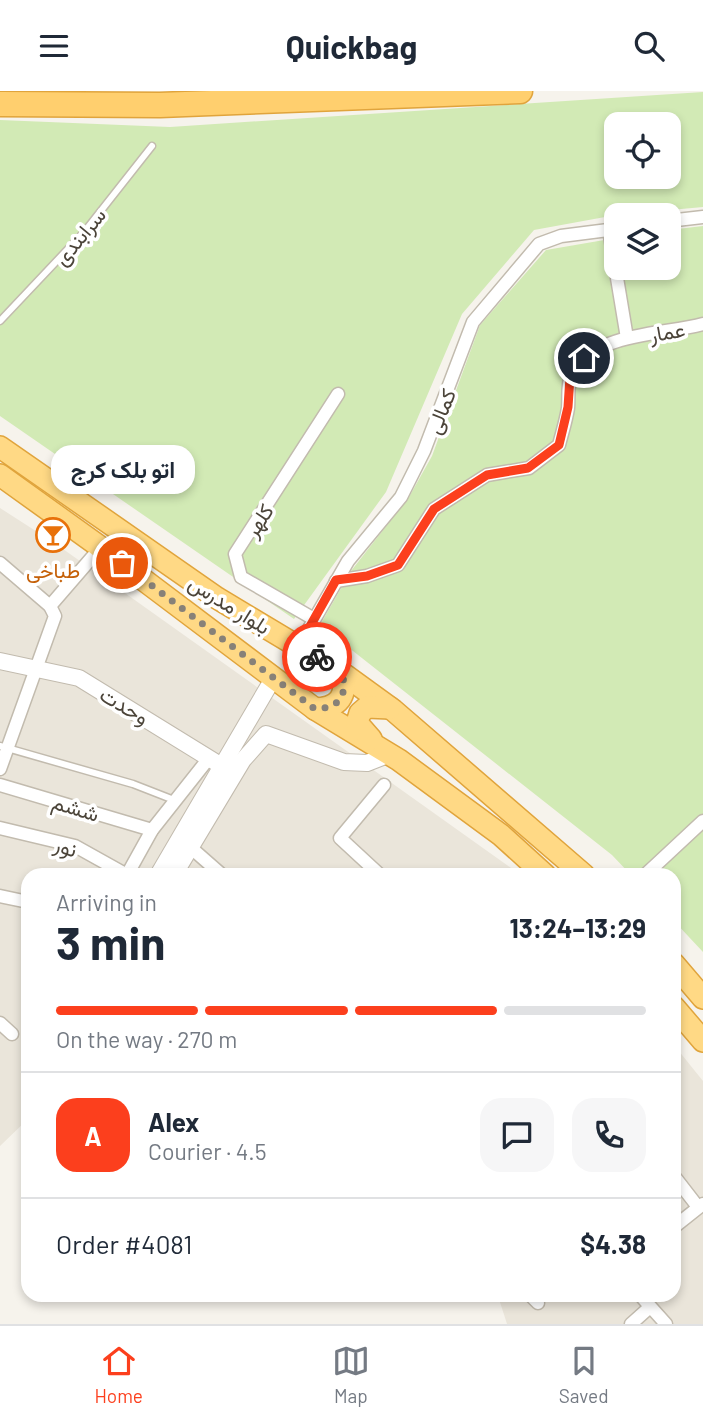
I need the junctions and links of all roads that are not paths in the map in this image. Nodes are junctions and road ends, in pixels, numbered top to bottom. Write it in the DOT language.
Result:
graph roads {
  1 [pos="520,91"];
  2 [pos="0,104"];
  3 [pos="152,146"];
  4 [pos="703,217"];
  5 [pos="681,220"];
  6 [pos="604,230"];
  7 [pos="619,280"];
  8 [pos="0,321"];
  9 [pos="703,324"];
  10 [pos="627,338"];
  11 [pos="338,394"];
  12 [pos="0,447"];
  13 [pos="0,475"];
  14 [pos="101,547"];
  15 [pos="0,563"];
  16 [pos="336,580"];
  17 [pos="50,606"];
  18 [pos="314,619"];
  19 [pos="299,646"];
  20 [pos="0,661"];
  21 [pos="33,670"];
  22 [pos="342,673"];
  23 [pos="274,677"];
  24 [pos="390,708"];
  25 [pos="315,709"];
  26 [pos="4,747"];
  27 [pos="382,748"];
  28 [pos="215,762"];
  29 [pos="0,769"];
  30 [pos="0,785"];
  31 [pos="384,785"];
  32 [pos="174,800"];
  33 [pos="703,821"];
  34 [pos="0,828"];
  35 [pos="152,830"];
  36 [pos="189,846"];
  37 [pos="114,868"];
  38 [pos="131,868"];
  39 [pos="162,868"];
  40 [pos="178,868"];
  41 [pos="214,868"];
  42 [pos="372,868"];
  43 [pos="537,868"];
  44 [pos="576,868"];
  45 [pos="653,868"];
  46 [pos="0,896"];
  47 [pos="21,900"];
  48 [pos="681,972"];
  49 [pos="703,998"];
  50 [pos="681,1015"];
  51 [pos="0,1024"];
  52 [pos="12,1034"];
  53 [pos="703,1041"];
  54 [pos="681,1184"];
  55 [pos="701,1205"];
  56 [pos="681,1221"];
  57 [pos="646,1302"];
  58 [pos="650,1307"];
  59 [pos="631,1324"];
  60 [pos="666,1324"];
  1 -- 2 [label="highway"];
  3 -- 8 [label="lane, سرابندی"];
  4 -- 5 [label="street"];
  6 -- 16 [label="street, کمالی"];
  7 -- 10 [label="street"];
  9 -- 10 [label="street, عمار"];
  10 -- 16 [label="street, عمار"];
  11 -- 18 [label="street, کلهر"];
  12 -- 19 [label="highway, بلوار مدرس"];
  13 -- 14 [label="highway, بلوار مدرس"];
  14 -- 17 [label="street"];
  14 -- 23 [label="highway, بلوار مدرس"];
  15 -- 17 [label="street"];
  16 -- 18 [label="street, کمالی"];
  17 -- 21 [label="street"];
  18 -- 19 [label="street, کمالی"];
  19 -- 22 [label="highway, بلوار مدرس"];
  20 -- 21 [label="street, وحدت"];
  21 -- 26 [label="street"];
  21 -- 28 [label="street, وحدت"];
  22 -- 24 [label="highway, بلوار مدرس"];
  22 -- 25 [label="highway"];
  23 -- 25 [label="highway, بلوار مدرس"];
  23 -- 28 [label="street"];
  24 -- 27 [label="highway"];
  24 -- 44 [label="highway, بلوار مدرس"];
  25 -- 27 [label="highway, بلوار مدرس"];
  26 -- 29 [label="street"];
  26 -- 32 [label="lane"];
  27 -- 36 [label="street"];
  27 -- 43 [label="highway, بلوار مدرس"];
  28 -- 32 [label="street"];
  28 -- 39 [label="street"];
  30 -- 35 [label="street, ششم"];
  31 -- 42 [label="street"];
  32 -- 35 [label="street"];
  33 -- 45 [label="street"];
  34 -- 37 [label="street, نور"];
  35 -- 38 [label="street"];
  36 -- 40 [label="street"];
  36 -- 41 [label="street"];
  46 -- 47 [label="street"];
  48 -- 49 [label="highway"];
  50 -- 53 [label="highway"];
  51 -- 52 [label="street"];
  54 -- 55 [label="street"];
  55 -- 56 [label="street"];
  57 -- 58 [label="street"];
  58 -- 59 [label="street"];
  58 -- 60 [label="street"];
}
